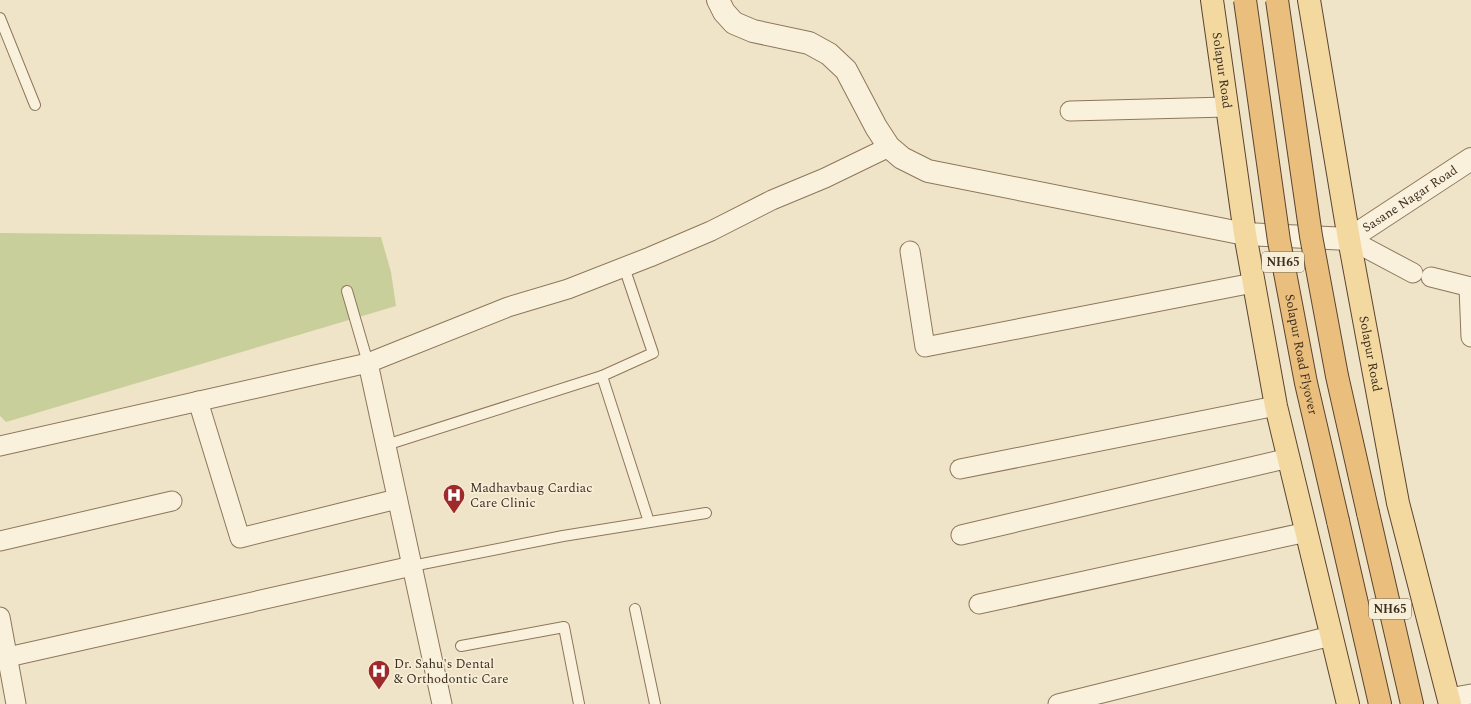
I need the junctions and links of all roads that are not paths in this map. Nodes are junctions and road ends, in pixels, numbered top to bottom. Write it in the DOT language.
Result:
graph roads {
  1 [pos="718,0"];
  2 [pos="1212,0"];
  3 [pos="1245,0"];
  4 [pos="1277,0"];
  5 [pos="1309,0"];
  6 [pos="0,18"];
  7 [pos="35,105"];
  8 [pos="1227,107"];
  9 [pos="1070,112"];
  10 [pos="889,147"];
  11 [pos="1471,159"];
  12 [pos="1244,234"];
  13 [pos="1349,239"];
  14 [pos="910,251"];
  15 [pos="624,267"];
  16 [pos="1253,283"];
  17 [pos="1470,287"];
  18 [pos="347,290"];
  19 [pos="1471,337"];
  20 [pos="368,363"];
  21 [pos="602,376"];
  22 [pos="198,401"];
  23 [pos="1276,406"];
  24 [pos="386,445"];
  25 [pos="0,446"];
  26 [pos="1289,458"];
  27 [pos="960,469"];
  28 [pos="397,500"];
  29 [pos="172,501"];
  30 [pos="706,513"];
  31 [pos="649,522"];
  32 [pos="1307,532"];
  33 [pos="961,535"];
  34 [pos="0,541"];
  35 [pos="412,566"];
  36 [pos="979,604"];
  37 [pos="635,609"];
  38 [pos="0,617"];
  39 [pos="1331,636"];
  40 [pos="461,646"];
  41 [pos="8,657"];
  42 [pos="1471,694"];
  43 [pos="1449,701"];
  44 [pos="16,704"];
  45 [pos="442,704"];
  46 [pos="579,704"];
  47 [pos="655,704"];
  48 [pos="1058,704"];
  49 [pos="1348,704"];
  50 [pos="1380,704"];
  51 [pos="1412,704"];
  1 -- 10 [label="street"];
  2 -- 8 [label="main road, Solapur Road"];
  3 -- 50 [label="highway, Solapur Road Flyover / NH65, bridge"];
  4 -- 51 [label="highway, NH65, bridge"];
  5 -- 13 [label="main road, Solapur Road"];
  6 -- 7 [label="lane"];
  8 -- 9 [label="street"];
  8 -- 12 [label="main road, Solapur Road"];
  10 -- 12 [label="street"];
  10 -- 15 [label="street"];
  11 -- 13 [label="street, Sasane Nagar Road"];
  12 -- 13 [label="street"];
  12 -- 16 [label="main road, Solapur Road"];
  13 -- 17 [label="street"];
  13 -- 43 [label="main road, Solapur Road"];
  14 -- 16 [label="street"];
  15 -- 20 [label="street"];
  15 -- 21 [label="lane"];
  16 -- 23 [label="main road, Solapur Road"];
  17 -- 19 [label="street"];
  18 -- 20 [label="lane"];
  20 -- 22 [label="street"];
  20 -- 24 [label="street"];
  21 -- 24 [label="lane"];
  21 -- 31 [label="lane"];
  22 -- 25 [label="street"];
  22 -- 28 [label="street"];
  23 -- 26 [label="main road, Solapur Road"];
  23 -- 27 [label="street"];
  24 -- 28 [label="street"];
  26 -- 32 [label="main road, Solapur Road"];
  26 -- 33 [label="street"];
  28 -- 35 [label="street"];
  29 -- 34 [label="street"];
  30 -- 31 [label="lane"];
  31 -- 35 [label="lane"];
  32 -- 36 [label="street"];
  32 -- 39 [label="main road, Solapur Road"];
  35 -- 41 [label="street"];
  35 -- 45 [label="street"];
  37 -- 47 [label="lane"];
  38 -- 41 [label="street"];
  39 -- 48 [label="street"];
  39 -- 49 [label="main road, Solapur Road"];
  40 -- 46 [label="lane"];
  41 -- 44 [label="street"];
  42 -- 43 [label="street"];
}
